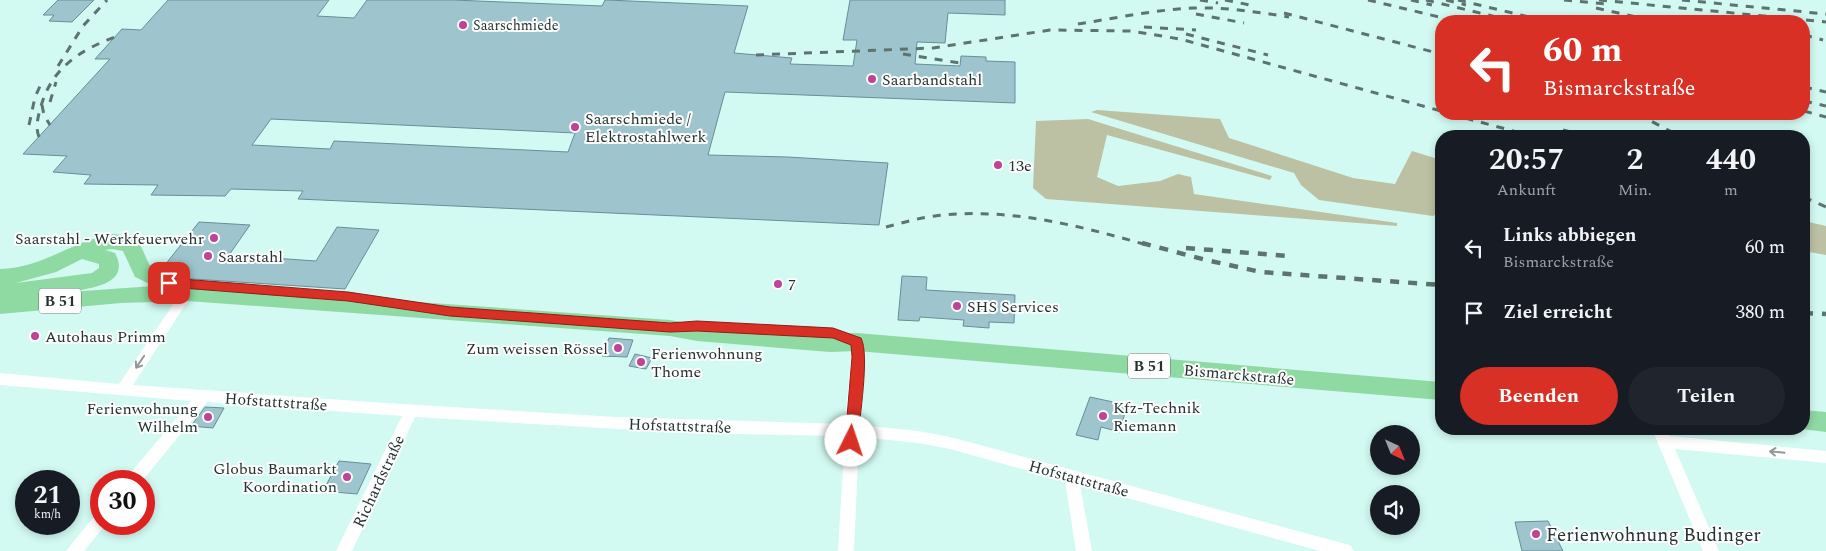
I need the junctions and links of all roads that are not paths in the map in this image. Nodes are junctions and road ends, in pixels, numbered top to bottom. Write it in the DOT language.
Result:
graph roads {
  1 [pos="88,254"];
  2 [pos="68,259"];
  3 [pos="0,277"];
  4 [pos="169,283"];
  5 [pos="115,289"];
  6 [pos="22,291"];
  7 [pos="0,292"];
  8 [pos="187,293"];
  9 [pos="0,306"];
  10 [pos="450,311"];
  11 [pos="857,342"];
  12 [pos="0,379"];
  13 [pos="122,390"];
  14 [pos="1435,390"];
  15 [pos="204,396"];
  16 [pos="411,411"];
  17 [pos="1810,421"];
  18 [pos="1826,422"];
  19 [pos="852,429"];
  20 [pos="1662,436"];
  21 [pos="1826,457"];
  22 [pos="142,470"];
  23 [pos="1071,476"];
  24 [pos="90,532"];
  25 [pos="74,551"];
  26 [pos="344,551"];
  27 [pos="846,551"];
  28 [pos="1084,551"];
  29 [pos="1346,551"];
  30 [pos="1711,551"];
  1 -- 2 [label="main road"];
  1 -- 5 [label="main road"];
  1 -- 6 [label="main road"];
  2 -- 3 [label="main road"];
  2 -- 4 [label="main road"];
  4 -- 5 [label="main road, Bismarckstraße / B 51"];
  4 -- 10 [label="main road, Bismarckstraße / B 51"];
  5 -- 6 [label="main road, B 51"];
  5 -- 8 [label="main road, Bismarckstraße / B 51"];
  5 -- 9 [label="main road, B 51"];
  6 -- 7 [label="main road, B 51"];
  8 -- 10 [label="main road, Bismarckstraße / B 51"];
  8 -- 13 [label="street, one-way"];
  10 -- 11 [label="main road, Bismarckstraße / B 51"];
  11 -- 14 [label="main road, Bismarckstraße / B 51"];
  11 -- 19 [label="street"];
  12 -- 13 [label="street, Hofstattstraße"];
  13 -- 15 [label="street, Hofstattstraße"];
  15 -- 16 [label="street, Hofstattstraße"];
  15 -- 22 [label="street"];
  16 -- 19 [label="street, Hofstattstraße"];
  16 -- 26 [label="street, Richardstraße"];
  17 -- 18 [label="main road"];
  19 -- 23 [label="street, Hofstattstraße"];
  19 -- 27 [label="street"];
  21 -- 20 [label="street, one-way"];
  20 -- 30 [label="street"];
  23 -- 28 [label="street"];
  23 -- 29 [label="street, Hofstattstraße"];
  24 -- 25 [label="street"];
}
